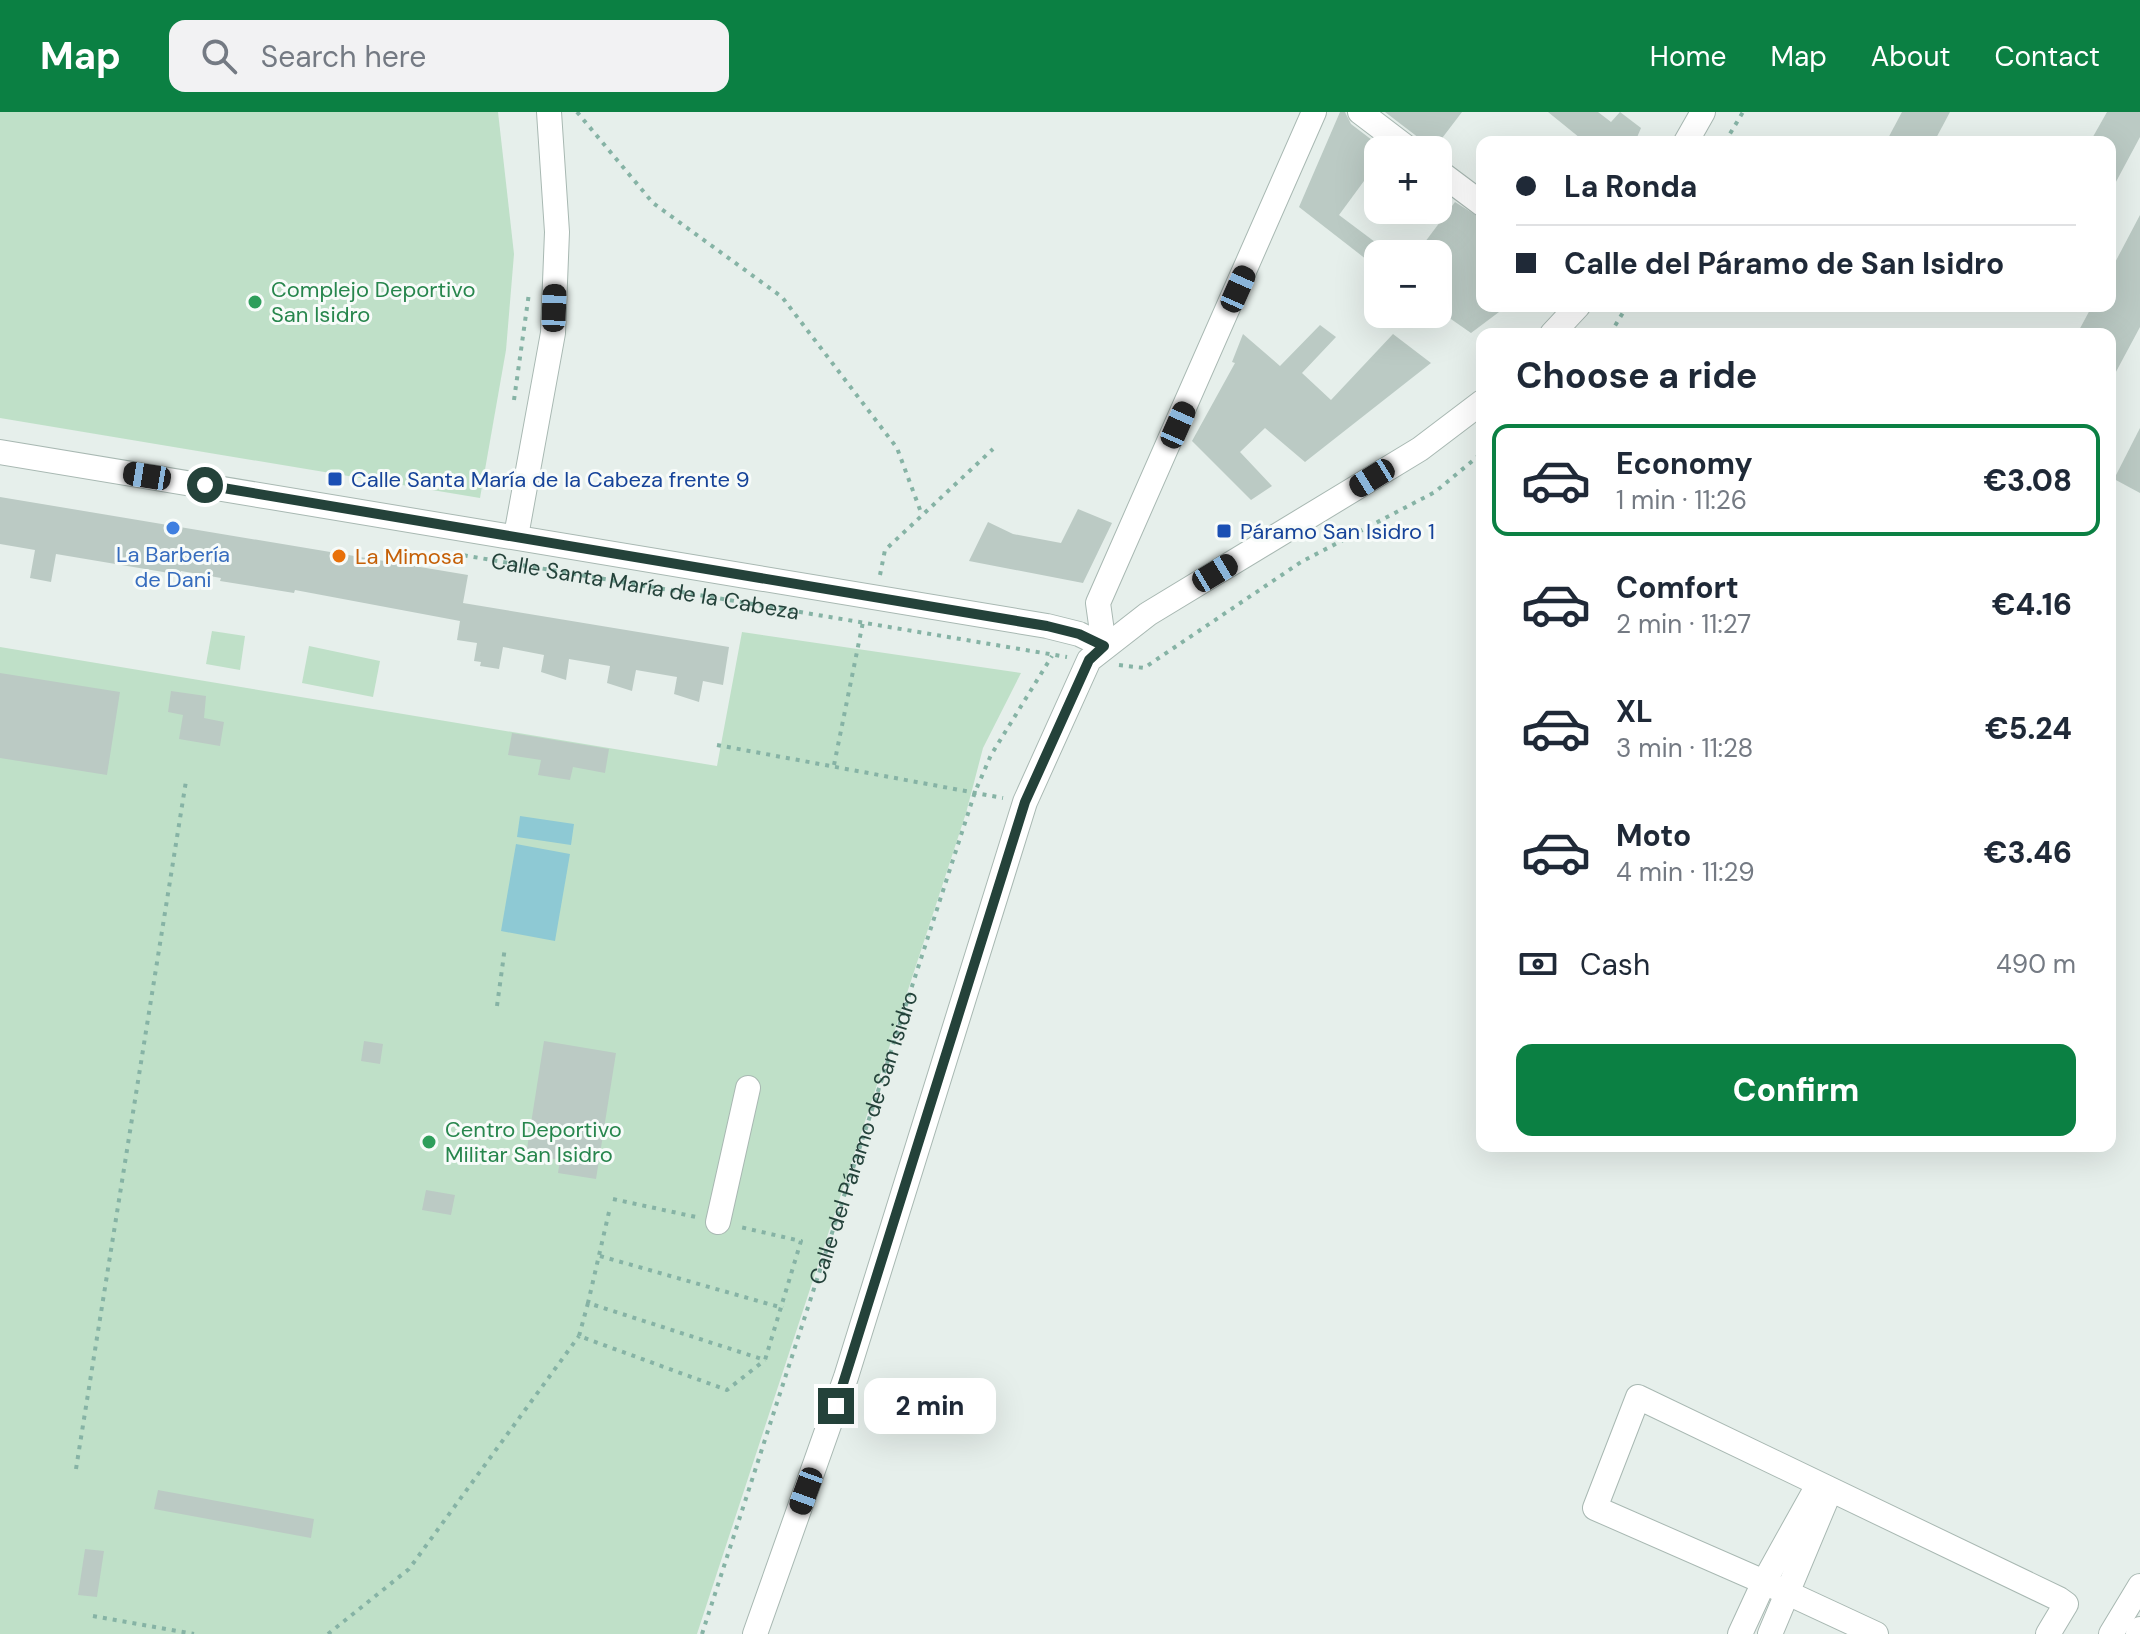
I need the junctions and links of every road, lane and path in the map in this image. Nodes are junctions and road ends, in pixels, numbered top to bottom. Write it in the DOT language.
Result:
graph roads {
  1 [pos="541,112"];
  2 [pos="549,112"];
  3 [pos="577,112"];
  4 [pos="1314,112"];
  5 [pos="1360,112"];
  6 [pos="1703,112"];
  7 [pos="1743,112"];
  8 [pos="1392,136"];
  9 [pos="1689,136"];
  10 [pos="1729,136"];
  11 [pos="551,142"];
  12 [pos="1452,182"];
  13 [pos="1476,200"];
  14 [pos="530,281"];
  15 [pos="1572,312"];
  16 [pos="1558,328"];
  17 [pos="1476,407"];
  18 [pos="512,413"];
  19 [pos="993,449"];
  20 [pos="0,452"];
  21 [pos="1476,458"];
  22 [pos="922,515"];
  23 [pos="516,536"];
  24 [pos="436,551"];
  25 [pos="872,597"];
  26 [pos="863,623"];
  27 [pos="1052,656"];
  28 [pos="1111,656"];
  29 [pos="717,745"];
  30 [pos="834,765"];
  31 [pos="186,781"];
  32 [pos="975,792"];
  33 [pos="1025,802"];
  34 [pos="505,947"];
  35 [pos="497,1006"];
  36 [pos="748,1088"];
  37 [pos="613,1199"];
  38 [pos="609,1212"];
  39 [pos="718,1222"];
  40 [pos="599,1256"];
  41 [pos="588,1303"];
  42 [pos="783,1308"];
  43 [pos="579,1336"];
  44 [pos="765,1360"];
  45 [pos="76,1469"];
  46 [pos="1824,1488"];
  47 [pos="1764,1582"];
  48 [pos="2140,1586"];
  49 [pos="1787,1592"];
  50 [pos="93,1616"];
  51 [pos="194,1634"];
  52 [pos="328,1634"];
  53 [pos="702,1634"];
  54 [pos="755,1634"];
  55 [pos="1740,1634"];
  56 [pos="1770,1634"];
  57 [pos="1876,1634"];
  58 [pos="2048,1634"];
  59 [pos="2111,1634"];
  1 -- 11 [label="street"];
  2 -- 11 [label="street"];
  3 -- 22 [label="path"];
  4 -- 28 [label="street"];
  5 -- 8 [label="street"];
  6 -- 9 [label="street"];
  7 -- 10 [label="path"];
  11 -- 23 [label="street"];
  12 -- 13 [label="street"];
  14 -- 18 [label="path"];
  15 -- 16 [label="street"];
  17 -- 28 [label="street"];
  19 -- 22 [label="path"];
  20 -- 23 [label="street, Calle Santa María de la Cabeza"];
  21 -- 28 [label="path"];
  22 -- 25 [label="path"];
  23 -- 25 [label="street, Calle Santa María de la Cabeza"];
  24 -- 26 [label="path, Calle Santa María de la Cabeza"];
  25 -- 26 [label="path"];
  25 -- 28 [label="street, Calle Santa María de la Cabeza"];
  26 -- 27 [label="path, Calle Santa María de la Cabeza"];
  26 -- 30 [label="path"];
  27 -- 32 [label="path, Calle del Páramo de San Isidro"];
  28 -- 33 [label="street"];
  29 -- 30 [label="path"];
  30 -- 32 [label="path"];
  31 -- 45 [label="path"];
  32 -- 33 [label="path"];
  32 -- 53 [label="path, Calle del Páramo de San Isidro"];
  33 -- 54 [label="street"];
  34 -- 35 [label="path"];
  36 -- 39 [label="street"];
  37 -- 39 [label="path"];
  38 -- 40 [label="path"];
  39 -- 42 [label="path"];
  40 -- 41 [label="path"];
  40 -- 42 [label="path"];
  41 -- 43 [label="path"];
  41 -- 44 [label="path"];
  42 -- 44 [label="path"];
  43 -- 44 [label="path"];
  43 -- 52 [label="path"];
  46 -- 47 [label="street"];
  46 -- 47 [label="street"];
  46 -- 49 [label="street"];
  46 -- 58 [label="street"];
  47 -- 49 [label="street"];
  47 -- 55 [label="street"];
  48 -- 59 [label="street"];
  49 -- 56 [label="street"];
  49 -- 57 [label="street"];
  50 -- 51 [label="path"];
}
